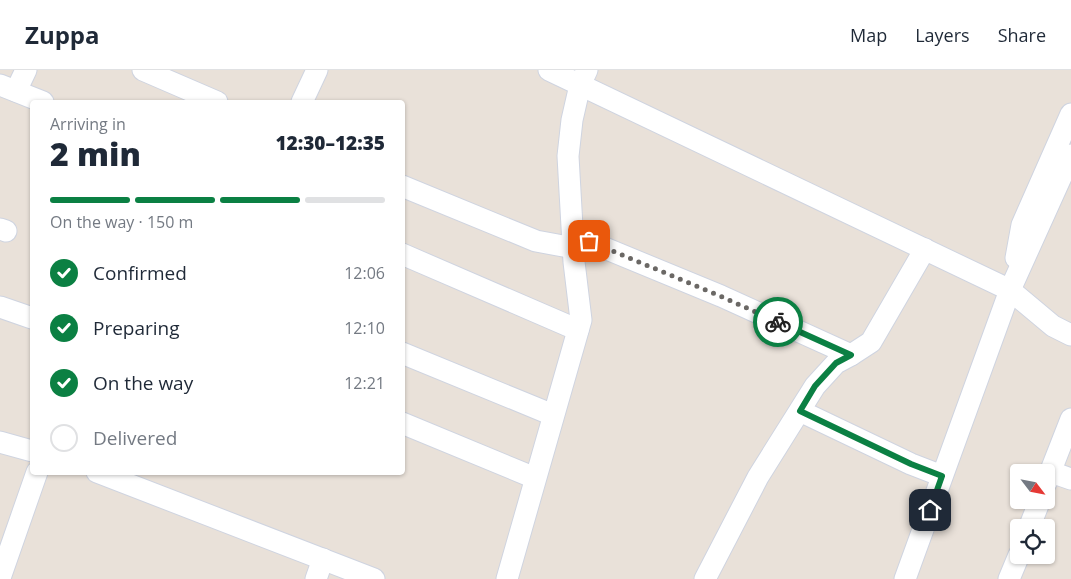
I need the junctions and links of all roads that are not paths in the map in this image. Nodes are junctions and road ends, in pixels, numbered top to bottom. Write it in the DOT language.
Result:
graph roads {
  1 [pos="26,70"];
  2 [pos="143,70"];
  3 [pos="317,70"];
  4 [pos="548,70"];
  5 [pos="583,78"];
  6 [pos="8,88"];
  7 [pos="38,100"];
  8 [pos="212,100"];
  9 [pos="303,100"];
  10 [pos="1071,114"];
  11 [pos="1071,155"];
  12 [pos="405,187"];
  13 [pos="573,241"];
  14 [pos="925,249"];
  15 [pos="405,255"];
  16 [pos="1010,290"];
  17 [pos="0,307"];
  18 [pos="30,317"];
  19 [pos="578,330"];
  20 [pos="1071,336"];
  21 [pos="405,353"];
  22 [pos="851,355"];
  23 [pos="800,411"];
  24 [pos="553,415"];
  25 [pos="1071,419"];
  26 [pos="405,424"];
  27 [pos="0,442"];
  28 [pos="30,450"];
  29 [pos="1053,464"];
  30 [pos="36,475"];
  31 [pos="114,475"];
  32 [pos="942,476"];
  33 [pos="535,478"];
  34 [pos="1055,478"];
  35 [pos="137,479"];
  36 [pos="1071,479"];
  37 [pos="1016,564"];
  38 [pos="319,569"];
  39 [pos="0,578"];
  40 [pos="374,579"];
  41 [pos="507,579"];
  42 [pos="705,579"];
  43 [pos="905,579"];
  44 [pos="1010,579"];
  1 -- 6 [label="street"];
  2 -- 8 [label="street"];
  3 -- 9 [label="street"];
  4 -- 5 [label="street"];
  5 -- 13 [label="street"];
  5 -- 14 [label="street"];
  6 -- 7 [label="street"];
  10 -- 16 [label="street"];
  11 -- 16 [label="street"];
  12 -- 13 [label="street"];
  13 -- 19 [label="street"];
  13 -- 22 [label="street"];
  14 -- 16 [label="street"];
  14 -- 22 [label="street"];
  15 -- 19 [label="street"];
  16 -- 20 [label="street"];
  16 -- 32 [label="street"];
  17 -- 18 [label="street"];
  19 -- 24 [label="street"];
  21 -- 24 [label="street"];
  22 -- 23 [label="street"];
  23 -- 32 [label="street"];
  23 -- 42 [label="street"];
  24 -- 33 [label="street"];
  25 -- 29 [label="street"];
  26 -- 33 [label="street"];
  27 -- 28 [label="street"];
  30 -- 39 [label="street"];
  31 -- 35 [label="street"];
  32 -- 43 [label="street"];
  33 -- 41 [label="street"];
  34 -- 36 [label="street"];
  35 -- 38 [label="street"];
  37 -- 44 [label="street"];
  38 -- 40 [label="street"];
}
